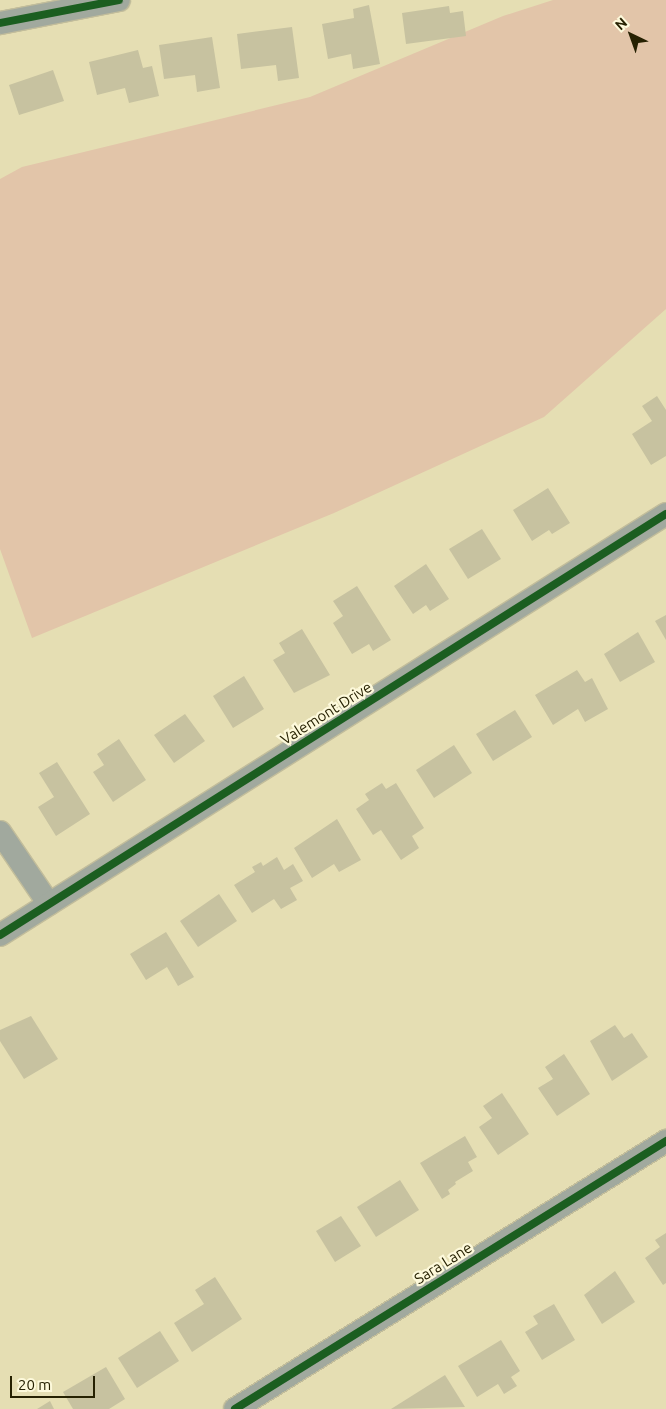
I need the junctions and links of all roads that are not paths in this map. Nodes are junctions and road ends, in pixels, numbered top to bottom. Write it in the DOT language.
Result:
graph roads {
  1 [pos="119,0"];
  2 [pos="0,23"];
  3 [pos="666,514"];
  4 [pos="0,832"];
  5 [pos="49,904"];
  6 [pos="0,935"];
  7 [pos="666,1141"];
  8 [pos="235,1409"];
  1 -- 2 [label="street"];
  3 -- 5 [label="street, Valemont Drive"];
  4 -- 5 [label="street"];
  5 -- 6 [label="street, Valemont Drive"];
  7 -- 8 [label="street, Sara Lane"];
}
